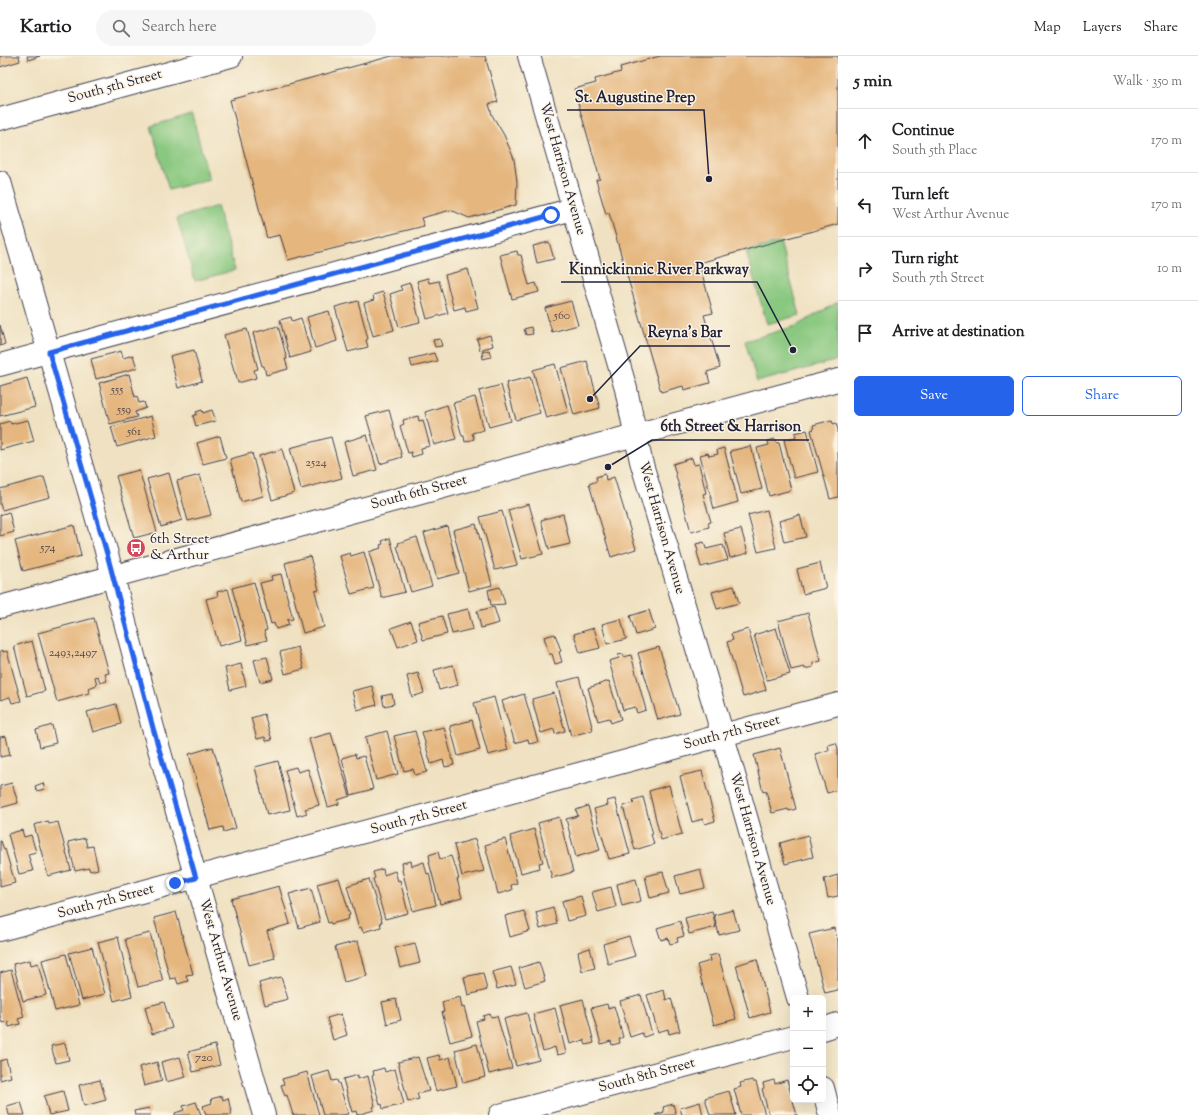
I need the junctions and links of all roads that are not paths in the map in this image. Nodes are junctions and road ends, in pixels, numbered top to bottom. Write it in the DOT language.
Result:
graph roads {
  1 [pos="231,56"];
  2 [pos="530,56"];
  3 [pos="0,119"];
  4 [pos="0,182"];
  5 [pos="573,209"];
  6 [pos="49,352"];
  7 [pos="0,365"];
  8 [pos="838,380"];
  9 [pos="636,434"];
  10 [pos="113,577"];
  11 [pos="0,608"];
  12 [pos="838,704"];
  13 [pos="723,736"];
  14 [pos="196,878"];
  15 [pos="0,930"];
  16 [pos="797,995"];
  17 [pos="838,1024"];
  18 [pos="826,1028"];
  19 [pos="790,1038"];
  20 [pos="826,1100"];
  21 [pos="264,1115"];
  22 [pos="500,1115"];
  23 [pos="830,1115"];
  1 -- 3 [label="street, South 5th Street"];
  2 -- 5 [label="street, West Harrison Avenue"];
  4 -- 6 [label="street, West Arthur Avenue"];
  5 -- 6 [label="street"];
  5 -- 9 [label="street, West Harrison Avenue"];
  6 -- 7 [label="street"];
  6 -- 10 [label="street, West Arthur Avenue"];
  8 -- 9 [label="street, South 6th Street"];
  9 -- 10 [label="street, South 6th Street"];
  9 -- 13 [label="street, West Harrison Avenue"];
  10 -- 11 [label="street, South 6th Street"];
  10 -- 14 [label="street, West Arthur Avenue"];
  12 -- 13 [label="street, South 7th Street"];
  13 -- 14 [label="street, South 7th Street"];
  13 -- 16 [label="street, West Harrison Avenue"];
  14 -- 15 [label="street, South 7th Street"];
  14 -- 21 [label="street, West Arthur Avenue"];
  17 -- 18 [label="street"];
  19 -- 22 [label="street, South 8th Street"];
  20 -- 23 [label="street"];
}
